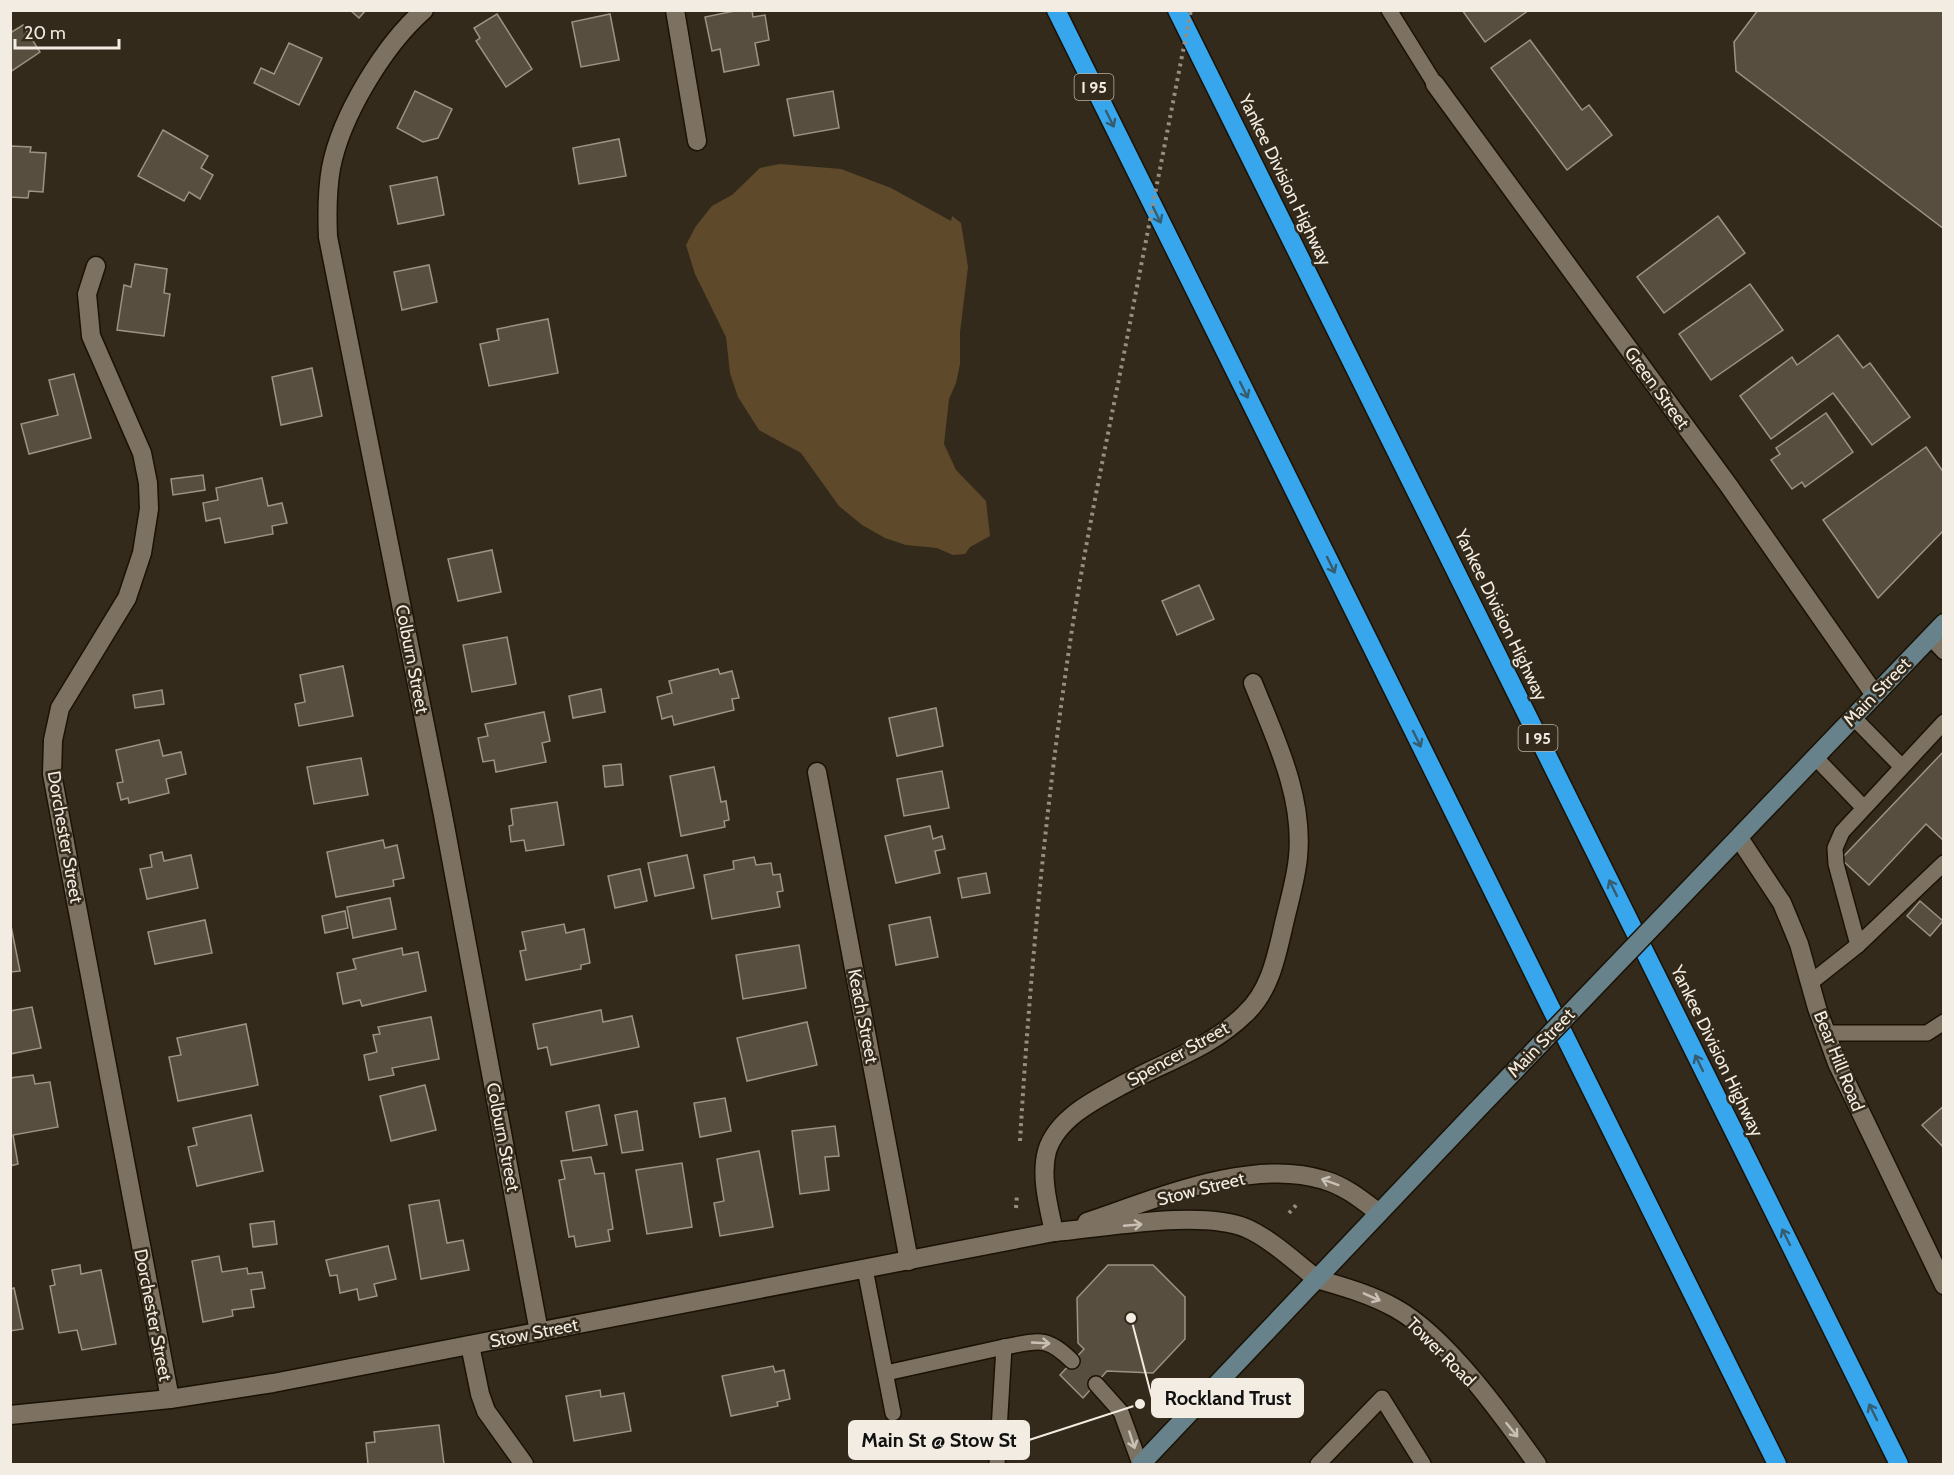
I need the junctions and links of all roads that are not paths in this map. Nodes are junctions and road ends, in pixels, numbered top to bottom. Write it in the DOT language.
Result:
graph roads {
  1 [pos="424,10"];
  2 [pos="675,10"];
  3 [pos="1056,10"];
  4 [pos="1177,10"];
  5 [pos="1389,10"];
  6 [pos="1435,84"];
  7 [pos="697,141"];
  8 [pos="96,266"];
  9 [pos="1944,623"];
  10 [pos="1930,637"];
  11 [pos="1944,652"];
  12 [pos="1253,683"];
  13 [pos="1875,695"];
  14 [pos="1853,717"];
  15 [pos="1944,723"];
  16 [pos="1815,757"];
  17 [pos="1902,767"];
  18 [pos="818,772"];
  19 [pos="1863,807"];
  20 [pos="1739,838"];
  21 [pos="1944,863"];
  22 [pos="1858,945"];
  23 [pos="1810,983"];
  24 [pos="1944,1022"];
  25 [pos="1826,1033"];
  26 [pos="1379,1213"];
  27 [pos="1054,1232"];
  28 [pos="909,1261"];
  29 [pos="865,1269"];
  30 [pos="1317,1279"];
  31 [pos="1944,1285"];
  32 [pos="539,1332"];
  33 [pos="470,1345"];
  34 [pos="1004,1347"];
  35 [pos="1072,1361"];
  36 [pos="886,1373"];
  37 [pos="1096,1384"];
  38 [pos="170,1400"];
  39 [pos="893,1413"];
  40 [pos="10,1415"];
  41 [pos="524,1464"];
  42 [pos="997,1464"];
  43 [pos="1140,1464"];
  44 [pos="1318,1464"];
  45 [pos="1424,1464"];
  46 [pos="1537,1464"];
  47 [pos="1777,1464"];
  48 [pos="1899,1464"];
  1 -- 32 [label="street, Colburn Street"];
  2 -- 7 [label="street"];
  3 -- 47 [label="highway, I 95, one-way"];
  48 -- 4 [label="highway, Yankee Division Highway / I 95, one-way"];
  5 -- 6 [label="lane"];
  6 -- 13 [label="street, Green Street"];
  8 -- 38 [label="street, Dorchester Street"];
  9 -- 10 [label="main road, Main Street"];
  10 -- 11 [label="lane"];
  10 -- 13 [label="main road, Main Street"];
  12 -- 27 [label="street, Spencer Street"];
  13 -- 14 [label="main road, Main Street"];
  14 -- 16 [label="main road, Main Street"];
  14 -- 17 [label="lane"];
  15 -- 17 [label="lane"];
  16 -- 19 [label="lane"];
  16 -- 20 [label="main road, Main Street"];
  17 -- 19 [label="lane"];
  18 -- 28 [label="street, Keach Street"];
  19 -- 22 [label="lane"];
  20 -- 23 [label="street, Bear Hill Road"];
  20 -- 26 [label="main road, Main Street, bridge"];
  21 -- 22 [label="lane"];
  22 -- 23 [label="lane"];
  23 -- 25 [label="street, Bear Hill Road"];
  24 -- 25 [label="lane"];
  25 -- 31 [label="street, Bear Hill Road"];
  26 -- 27 [label="street, Stow Street, one-way"];
  26 -- 30 [label="main road, Main Street"];
  27 -- 28 [label="street, Stow Street"];
  27 -- 30 [label="street, Stow Street, one-way"];
  28 -- 29 [label="street, Stow Street"];
  29 -- 32 [label="street, Stow Street"];
  29 -- 36 [label="lane"];
  30 -- 43 [label="main road, Main Street"];
  30 -- 46 [label="street, Tower Road, one-way"];
  32 -- 33 [label="street, Stow Street"];
  33 -- 38 [label="street, Stow Street"];
  33 -- 41 [label="street"];
  34 -- 35 [label="lane, one-way"];
  34 -- 36 [label="lane"];
  34 -- 42 [label="lane"];
  36 -- 39 [label="lane"];
  37 -- 43 [label="lane, one-way"];
  38 -- 40 [label="street, Stow Street"];
  44 -- 45 [label="lane"];
}
